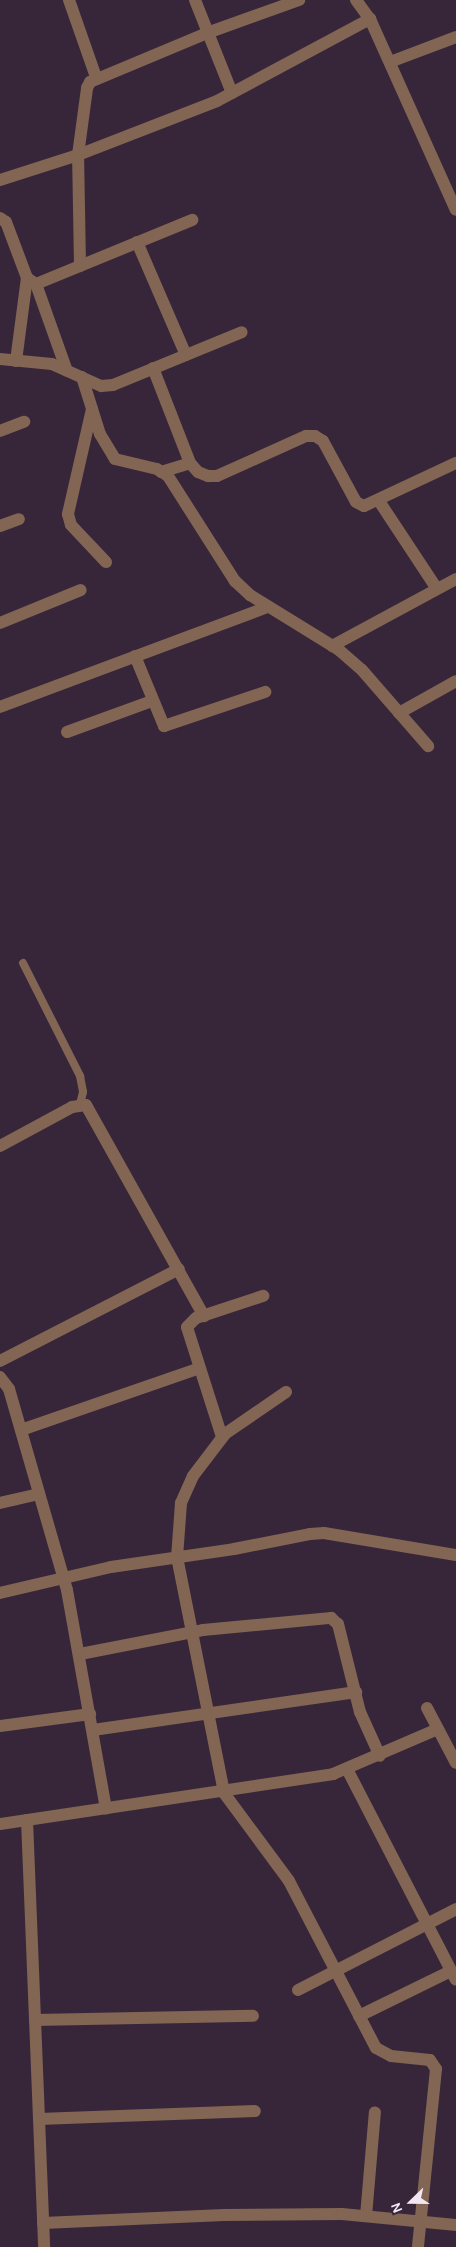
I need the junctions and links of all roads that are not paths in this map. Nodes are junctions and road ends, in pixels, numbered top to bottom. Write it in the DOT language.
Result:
graph roads {
  1 [pos="69,0"];
  2 [pos="195,0"];
  3 [pos="299,0"];
  4 [pos="356,0"];
  5 [pos="370,19"];
  6 [pos="207,33"];
  7 [pos="456,37"];
  8 [pos="390,62"];
  9 [pos="96,77"];
  10 [pos="232,93"];
  11 [pos="78,155"];
  12 [pos="456,176"];
  13 [pos="0,180"];
  14 [pos="444,182"];
  15 [pos="456,210"];
  16 [pos="0,218"];
  17 [pos="192,220"];
  18 [pos="137,242"];
  19 [pos="80,266"];
  20 [pos="31,281"];
  21 [pos="242,332"];
  22 [pos="186,355"];
  23 [pos="0,360"];
  24 [pos="16,361"];
  25 [pos="153,368"];
  26 [pos="67,371"];
  27 [pos="82,377"];
  28 [pos="92,408"];
  29 [pos="24,422"];
  30 [pos="0,431"];
  31 [pos="190,463"];
  32 [pos="456,463"];
  33 [pos="161,472"];
  34 [pos="379,501"];
  35 [pos="19,519"];
  36 [pos="0,526"];
  37 [pos="106,562"];
  38 [pos="456,579"];
  39 [pos="437,589"];
  40 [pos="81,590"];
  41 [pos="267,607"];
  42 [pos="0,623"];
  43 [pos="332,646"];
  44 [pos="135,656"];
  45 [pos="456,681"];
  46 [pos="265,692"];
  47 [pos="152,701"];
  48 [pos="0,707"];
  49 [pos="400,713"];
  50 [pos="67,732"];
  51 [pos="428,746"];
  52 [pos="23,963"];
  53 [pos="80,1104"];
  54 [pos="0,1146"];
  55 [pos="179,1269"];
  56 [pos="263,1296"];
  57 [pos="204,1316"];
  58 [pos="0,1361"];
  59 [pos="200,1368"];
  60 [pos="2,1383"];
  61 [pos="286,1392"];
  62 [pos="20,1430"];
  63 [pos="222,1437"];
  64 [pos="39,1494"];
  65 [pos="0,1503"];
  66 [pos="456,1555"];
  67 [pos="177,1557"];
  68 [pos="64,1578"];
  69 [pos="0,1593"];
  70 [pos="192,1632"];
  71 [pos="80,1654"];
  72 [pos="356,1692"];
  73 [pos="427,1708"];
  74 [pos="208,1711"];
  75 [pos="90,1714"];
  76 [pos="0,1726"];
  77 [pos="438,1729"];
  78 [pos="93,1730"];
  79 [pos="380,1756"];
  80 [pos="455,1758"];
  81 [pos="347,1769"];
  82 [pos="224,1793"];
  83 [pos="106,1809"];
  84 [pos="27,1820"];
  85 [pos="0,1824"];
  86 [pos="456,1909"];
  87 [pos="426,1924"];
  88 [pos="337,1970"];
  89 [pos="454,1976"];
  90 [pos="298,1990"];
  91 [pos="253,2016"];
  92 [pos="359,2016"];
  93 [pos="35,2020"];
  94 [pos="255,2111"];
  95 [pos="375,2112"];
  96 [pos="39,2119"];
  97 [pos="366,2216"];
  98 [pos="421,2221"];
  99 [pos="43,2223"];
  100 [pos="456,2225"];
  101 [pos="44,2247"];
  102 [pos="418,2247"];
  1 -- 9 [label="street"];
  2 -- 6 [label="street"];
  3 -- 6 [label="street"];
  4 -- 5 [label="street"];
  5 -- 8 [label="street"];
  5 -- 10 [label="street"];
  6 -- 9 [label="street"];
  6 -- 10 [label="street"];
  7 -- 8 [label="street"];
  8 -- 14 [label="street"];
  9 -- 11 [label="street"];
  10 -- 11 [label="street"];
  11 -- 13 [label="street"];
  11 -- 19 [label="street"];
  12 -- 14 [label="street"];
  14 -- 15 [label="street"];
  16 -- 20 [label="street"];
  17 -- 18 [label="street"];
  18 -- 19 [label="street"];
  18 -- 22 [label="street"];
  19 -- 20 [label="street"];
  20 -- 24 [label="street"];
  20 -- 26 [label="street"];
  21 -- 22 [label="street"];
  22 -- 25 [label="street"];
  23 -- 24 [label="street"];
  24 -- 26 [label="street"];
  25 -- 27 [label="street"];
  25 -- 31 [label="street"];
  26 -- 27 [label="street"];
  27 -- 28 [label="street"];
  28 -- 33 [label="street"];
  28 -- 37 [label="street"];
  29 -- 30 [label="street"];
  31 -- 33 [label="street"];
  31 -- 34 [label="street"];
  32 -- 34 [label="street"];
  33 -- 41 [label="street"];
  34 -- 39 [label="street"];
  35 -- 36 [label="street"];
  38 -- 39 [label="street"];
  39 -- 43 [label="street"];
  40 -- 42 [label="street"];
  41 -- 43 [label="street"];
  41 -- 44 [label="street"];
  43 -- 49 [label="street"];
  44 -- 47 [label="street"];
  44 -- 48 [label="street"];
  45 -- 49 [label="street"];
  46 -- 47 [label="street"];
  47 -- 50 [label="street"];
  49 -- 51 [label="street"];
  52 -- 53 [label="lane"];
  53 -- 54 [label="street"];
  53 -- 55 [label="street"];
  55 -- 57 [label="street"];
  55 -- 58 [label="street"];
  56 -- 57 [label="street"];
  57 -- 59 [label="street"];
  59 -- 62 [label="street"];
  59 -- 63 [label="street"];
  60 -- 62 [label="street"];
  61 -- 63 [label="street"];
  62 -- 64 [label="street"];
  63 -- 67 [label="street"];
  64 -- 65 [label="street"];
  64 -- 68 [label="street"];
  66 -- 67 [label="street"];
  67 -- 68 [label="street"];
  67 -- 70 [label="street"];
  68 -- 69 [label="street"];
  68 -- 71 [label="street"];
  70 -- 71 [label="street"];
  70 -- 72 [label="street"];
  70 -- 74 [label="street"];
  71 -- 75 [label="street"];
  72 -- 74 [label="street"];
  72 -- 79 [label="street"];
  73 -- 77 [label="street"];
  74 -- 78 [label="street"];
  74 -- 82 [label="street"];
  75 -- 76 [label="street"];
  75 -- 78 [label="street"];
  77 -- 79 [label="street"];
  77 -- 80 [label="street"];
  78 -- 83 [label="street"];
  79 -- 81 [label="street"];
  81 -- 82 [label="street"];
  81 -- 87 [label="street"];
  82 -- 83 [label="street"];
  82 -- 88 [label="street"];
  83 -- 84 [label="street"];
  84 -- 85 [label="street"];
  84 -- 93 [label="street"];
  86 -- 87 [label="street"];
  87 -- 88 [label="street"];
  87 -- 89 [label="street"];
  88 -- 90 [label="street"];
  88 -- 92 [label="street"];
  89 -- 92 [label="street"];
  91 -- 93 [label="street"];
  92 -- 98 [label="street"];
  93 -- 96 [label="street"];
  94 -- 96 [label="street"];
  95 -- 97 [label="street"];
  96 -- 99 [label="street"];
  97 -- 98 [label="street"];
  97 -- 99 [label="street"];
  98 -- 100 [label="street"];
  98 -- 102 [label="street"];
  99 -- 101 [label="street"];
}
